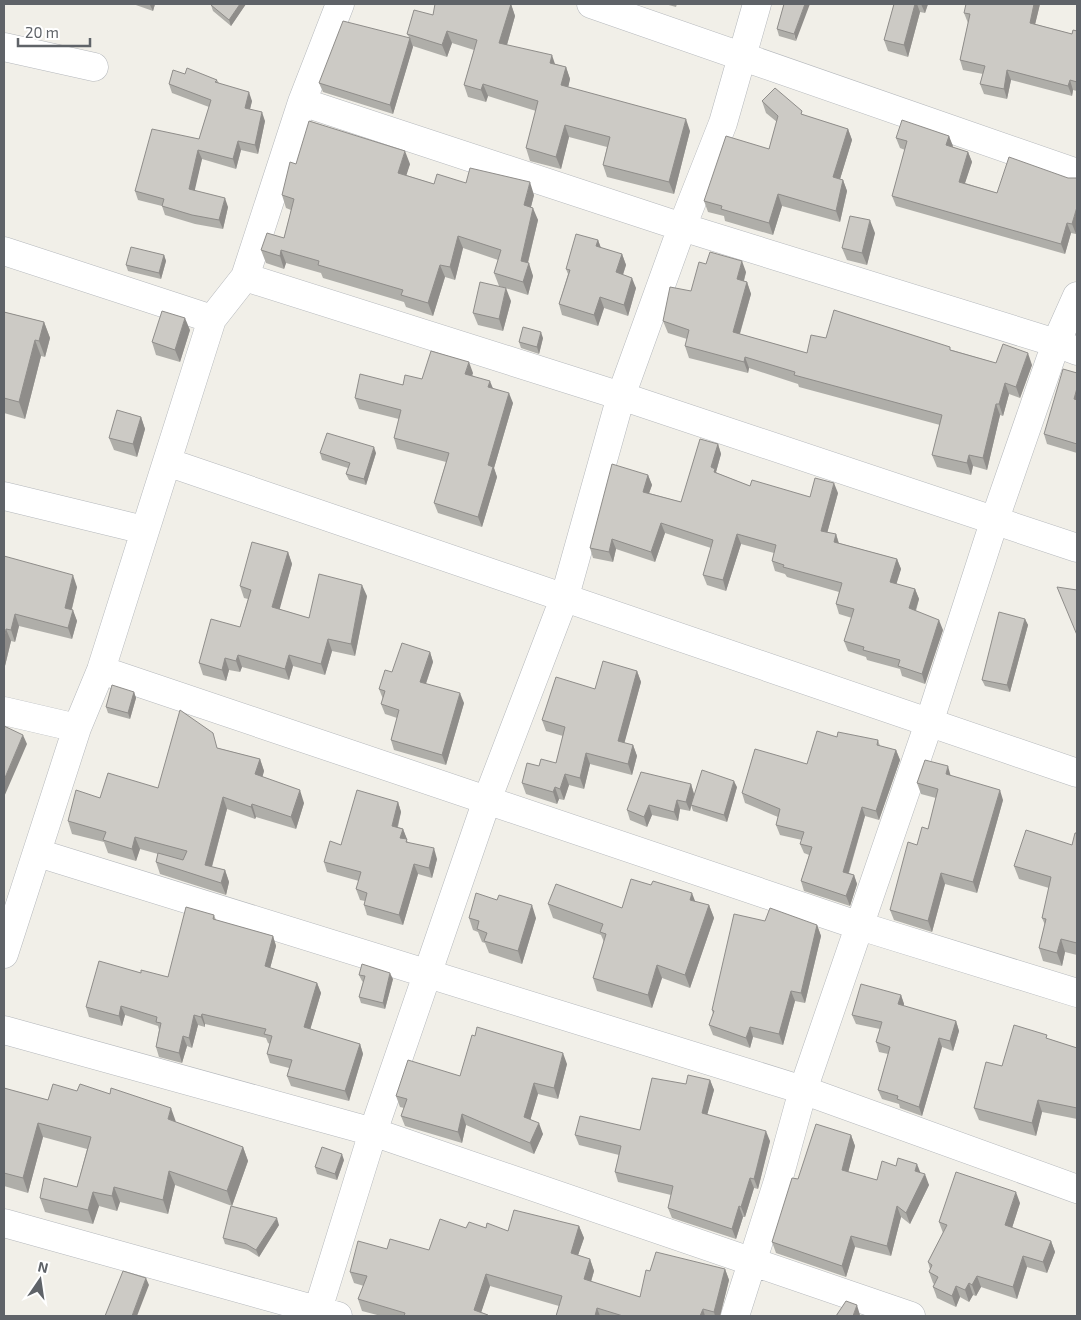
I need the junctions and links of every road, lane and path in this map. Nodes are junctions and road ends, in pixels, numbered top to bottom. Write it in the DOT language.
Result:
graph roads {
  1 [pos="340,4"];
  2 [pos="591,4"];
  3 [pos="756,4"];
  4 [pos="4,47"];
  5 [pos="741,56"];
  6 [pos="94,67"];
  7 [pos="302,102"];
  8 [pos="1077,173"];
  9 [pos="682,227"];
  10 [pos="4,252"];
  11 [pos="245,277"];
  12 [pos="1077,296"];
  13 [pos="212,319"];
  14 [pos="1067,347"];
  15 [pos="621,396"];
  16 [pos="166,462"];
  17 [pos="4,496"];
  18 [pos="995,519"];
  19 [pos="144,530"];
  20 [pos="1077,548"];
  21 [pos="565,596"];
  22 [pos="101,670"];
  23 [pos="4,711"];
  24 [pos="929,723"];
  25 [pos="77,728"];
  26 [pos="1077,773"];
  27 [pos="487,800"];
  28 [pos="38,853"];
  29 [pos="10,907"];
  30 [pos="860,926"];
  31 [pos="4,954"];
  32 [pos="427,974"];
  33 [pos="1077,993"];
  34 [pos="4,1030"];
  35 [pos="803,1090"];
  36 [pos="372,1132"];
  37 [pos="1077,1189"];
  38 [pos="4,1223"];
  39 [pos="753,1262"];
  40 [pos="324,1314"];
  41 [pos="735,1316"];
  42 [pos="911,1316"];
  1 -- 7 [label="street"];
  2 -- 5 [label="street"];
  3 -- 5 [label="street"];
  4 -- 6 [label="street"];
  5 -- 8 [label="street"];
  5 -- 9 [label="street"];
  7 -- 9 [label="street"];
  7 -- 11 [label="street"];
  9 -- 14 [label="street"];
  9 -- 15 [label="street"];
  10 -- 13 [label="street"];
  11 -- 13 [label="street"];
  11 -- 15 [label="street"];
  12 -- 14 [label="street"];
  13 -- 16 [label="street"];
  14 -- 18 [label="street"];
  15 -- 18 [label="street"];
  15 -- 21 [label="street"];
  16 -- 19 [label="street"];
  16 -- 21 [label="street"];
  17 -- 19 [label="street"];
  18 -- 20 [label="street"];
  18 -- 24 [label="street"];
  19 -- 22 [label="street"];
  21 -- 24 [label="street"];
  21 -- 27 [label="street"];
  22 -- 25 [label="street"];
  22 -- 27 [label="street"];
  23 -- 25 [label="street"];
  24 -- 26 [label="street"];
  24 -- 30 [label="street"];
  25 -- 28 [label="street"];
  27 -- 30 [label="street"];
  27 -- 32 [label="street"];
  28 -- 29 [label="street"];
  28 -- 32 [label="street"];
  29 -- 31 [label="street"];
  30 -- 33 [label="street"];
  30 -- 35 [label="street"];
  32 -- 35 [label="street"];
  32 -- 36 [label="street"];
  34 -- 36 [label="street"];
  35 -- 37 [label="street"];
  35 -- 39 [label="street"];
  36 -- 39 [label="street"];
  36 -- 40 [label="street"];
  38 -- 40 [label="street"];
  39 -- 41 [label="street"];
  39 -- 42 [label="street"];
}
